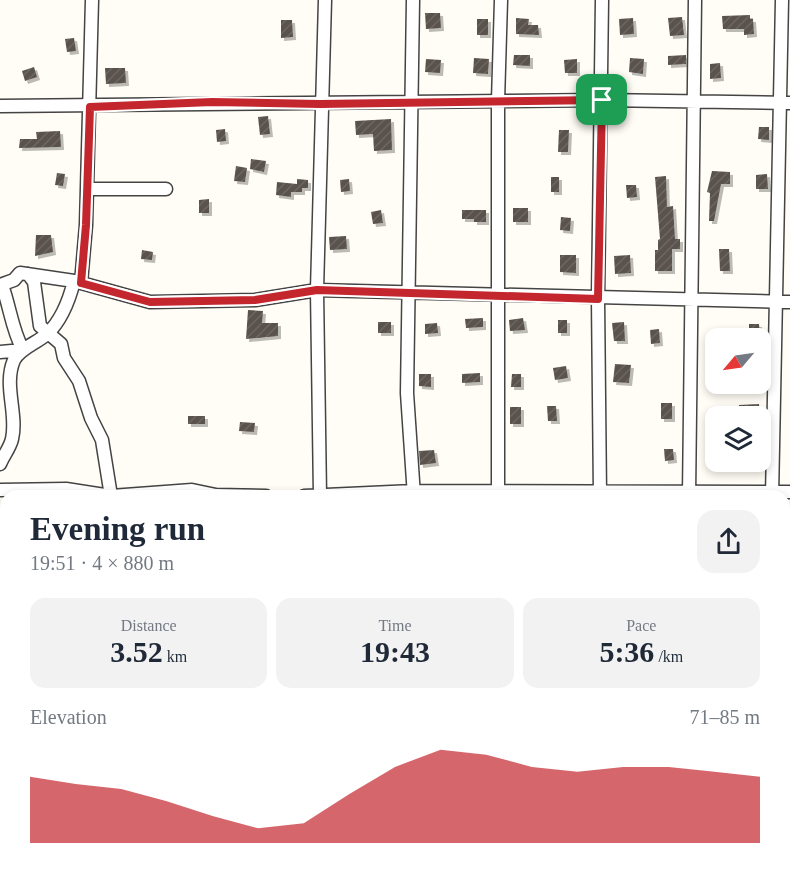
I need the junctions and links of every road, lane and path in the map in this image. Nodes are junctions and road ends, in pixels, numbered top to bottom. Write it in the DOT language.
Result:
graph roads {
  1 [pos="92,0"];
  2 [pos="325,0"];
  3 [pos="413,0"];
  4 [pos="501,0"];
  5 [pos="602,0"];
  6 [pos="694,0"];
  7 [pos="782,0"];
  8 [pos="602,100"];
  9 [pos="498,101"];
  10 [pos="412,102"];
  11 [pos="786,103"];
  12 [pos="320,104"];
  13 [pos="695,104"];
  14 [pos="0,106"];
  15 [pos="90,107"];
  16 [pos="88,189"];
  17 [pos="166,189"];
  18 [pos="32,277"];
  19 [pos="78,282"];
  20 [pos="1,285"];
  21 [pos="317,290"];
  22 [pos="410,293"];
  23 [pos="499,296"];
  24 [pos="598,299"];
  25 [pos="690,301"];
  26 [pos="784,302"];
  27 [pos="47,334"];
  28 [pos="23,350"];
  29 [pos="0,352"];
  30 [pos="0,465"];
  31 [pos="0,489"];
  32 [pos="72,490"];
  33 [pos="110,490"];
  34 [pos="320,490"];
  35 [pos="413,490"];
  36 [pos="498,490"];
  37 [pos="600,490"];
  38 [pos="689,490"];
  39 [pos="772,490"];
  1 -- 15 [label="street"];
  2 -- 12 [label="street"];
  3 -- 10 [label="street"];
  4 -- 9 [label="street"];
  5 -- 8 [label="street"];
  6 -- 13 [label="street"];
  7 -- 11 [label="street"];
  8 -- 9 [label="street"];
  8 -- 13 [label="street"];
  8 -- 24 [label="street"];
  9 -- 10 [label="street"];
  9 -- 23 [label="street"];
  10 -- 12 [label="street"];
  10 -- 22 [label="street"];
  11 -- 13 [label="street"];
  11 -- 26 [label="street"];
  12 -- 15 [label="street"];
  12 -- 21 [label="street"];
  13 -- 25 [label="street"];
  14 -- 15 [label="street"];
  15 -- 16 [label="street"];
  16 -- 17 [label="street"];
  16 -- 19 [label="street"];
  18 -- 19 [label="street"];
  18 -- 20 [label="street"];
  18 -- 27 [label="street"];
  19 -- 21 [label="street"];
  19 -- 27 [label="street"];
  20 -- 28 [label="street"];
  21 -- 22 [label="street"];
  21 -- 34 [label="street"];
  22 -- 23 [label="street"];
  22 -- 35 [label="street"];
  23 -- 24 [label="street"];
  23 -- 36 [label="street"];
  24 -- 25 [label="street"];
  24 -- 37 [label="street"];
  25 -- 26 [label="street"];
  25 -- 38 [label="street"];
  26 -- 39 [label="street"];
  27 -- 28 [label="street"];
  27 -- 33 [label="street"];
  28 -- 29 [label="street"];
  28 -- 30 [label="street"];
  31 -- 32 [label="street"];
}
